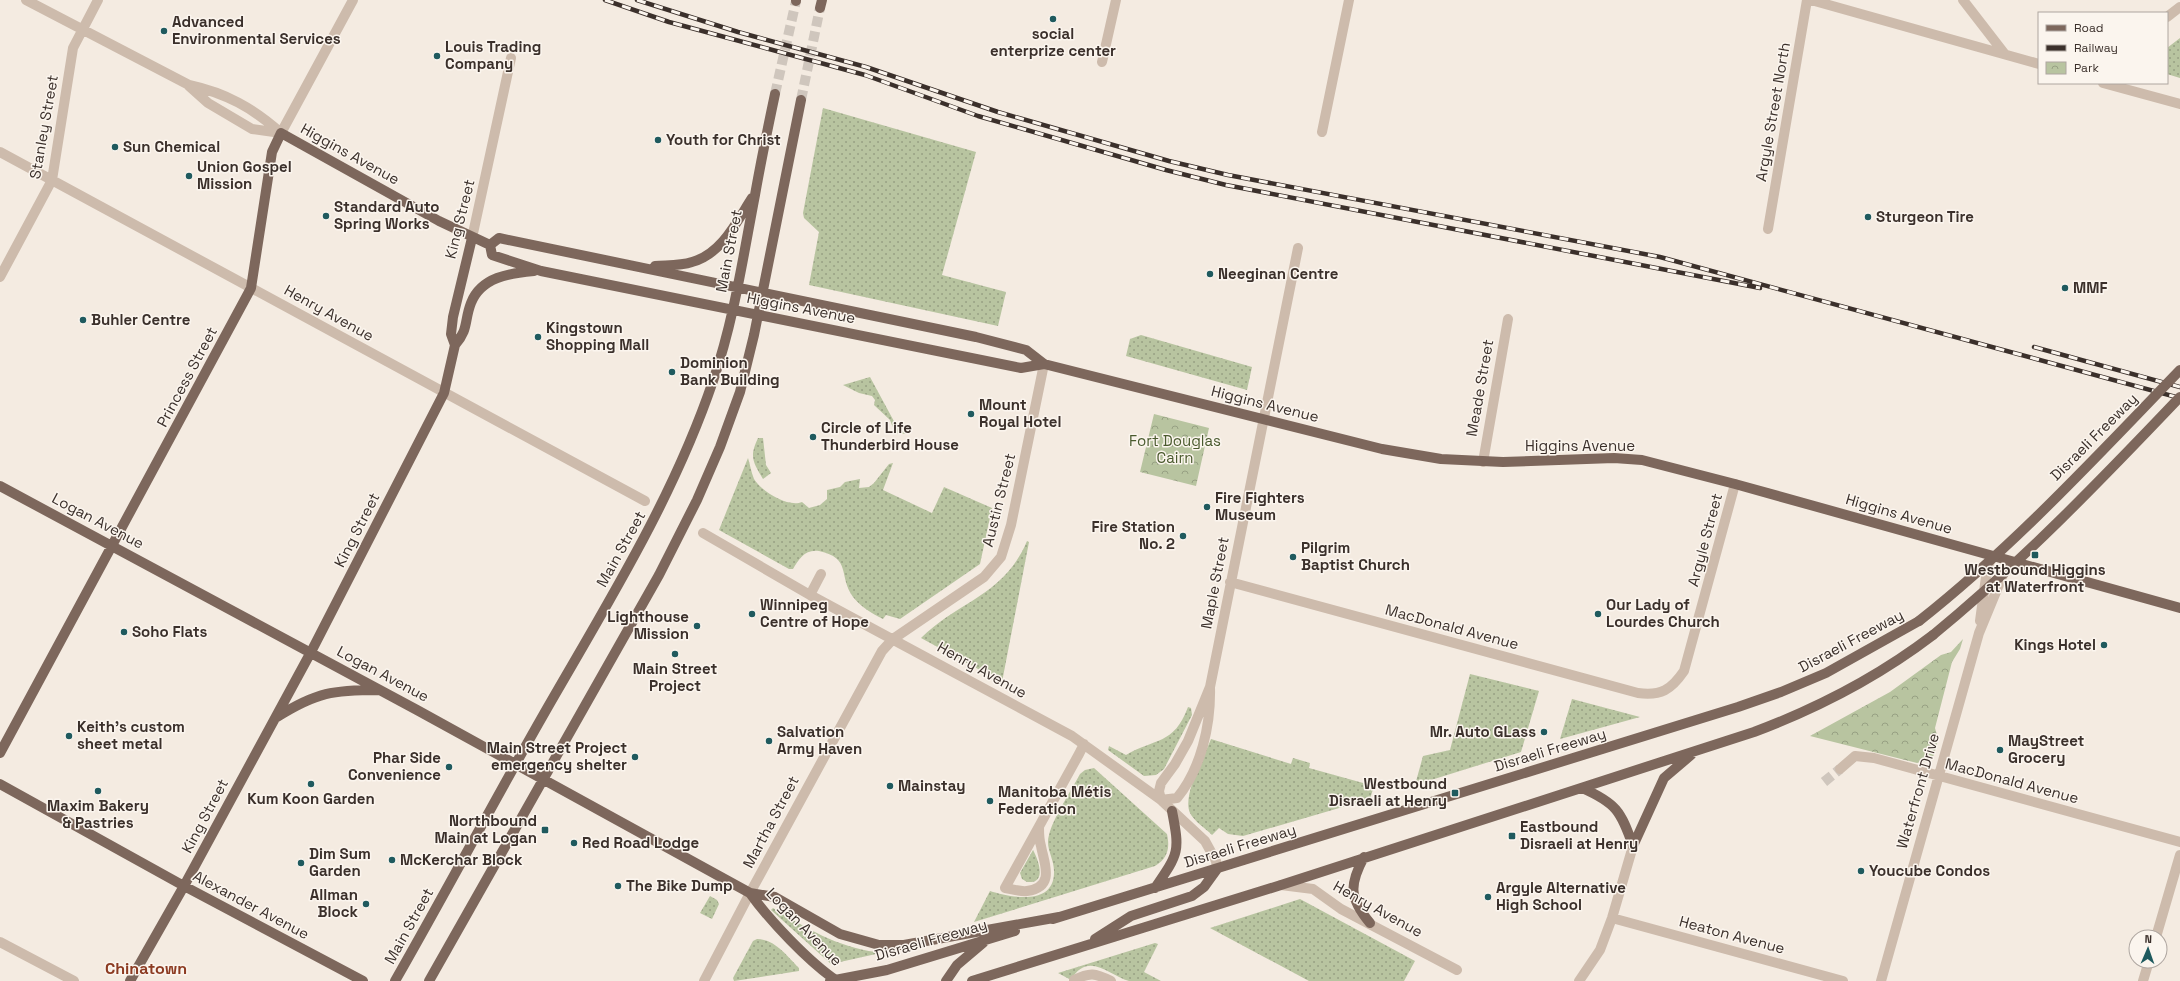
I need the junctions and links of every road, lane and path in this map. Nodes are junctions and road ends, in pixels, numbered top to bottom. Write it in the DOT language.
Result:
graph roads {
  1 [pos="26,0"];
  2 [pos="98,0"];
  3 [pos="353,0"];
  4 [pos="1116,0"];
  5 [pos="1349,0"];
  6 [pos="1807,0"];
  7 [pos="1812,0"];
  8 [pos="1963,0"];
  9 [pos="2180,7"];
  10 [pos="2168,16"];
  11 [pos="82,30"];
  12 [pos="2004,53"];
  13 [pos="511,58"];
  14 [pos="1102,62"];
  15 [pos="2038,64"];
  16 [pos="2107,84"];
  17 [pos="189,85"];
  18 [pos="775,94"];
  19 [pos="801,100"];
  20 [pos="2180,104"];
  21 [pos="1322,132"];
  22 [pos="281,133"];
  23 [pos="0,152"];
  24 [pos="52,180"];
  25 [pos="755,192"];
  26 [pos="1768,229"];
  27 [pos="472,238"];
  28 [pos="490,245"];
  29 [pos="1298,248"];
  30 [pos="644,268"];
  31 [pos="541,271"];
  32 [pos="0,277"];
  33 [pos="738,287"];
  34 [pos="251,288"];
  35 [pos="762,291"];
  36 [pos="733,310"];
  37 [pos="758,314"];
  38 [pos="1508,319"];
  39 [pos="455,346"];
  40 [pos="1044,364"];
  41 [pos="2180,370"];
  42 [pos="444,393"];
  43 [pos="2180,397"];
  44 [pos="1264,419"];
  45 [pos="1483,462"];
  46 [pos="1736,484"];
  47 [pos="0,486"];
  48 [pos="645,501"];
  49 [pos="703,533"];
  50 [pos="112,547"];
  51 [pos="1991,556"];
  52 [pos="2008,560"];
  53 [pos="821,574"];
  54 [pos="1230,582"];
  55 [pos="810,595"];
  56 [pos="2180,608"];
  57 [pos="1979,633"];
  58 [pos="893,639"];
  59 [pos="311,652"];
  60 [pos="1210,688"];
  61 [pos="380,690"];
  62 [pos="1666,690"];
  63 [pos="275,718"];
  64 [pos="1084,744"];
  65 [pos="0,753"];
  66 [pos="1694,753"];
  67 [pos="516,763"];
  68 [pos="1840,769"];
  69 [pos="1937,776"];
  70 [pos="544,778"];
  71 [pos="0,784"];
  72 [pos="1582,788"];
  73 [pos="1161,800"];
  74 [pos="1172,811"];
  75 [pos="1039,827"];
  76 [pos="2180,842"];
  77 [pos="1633,846"];
  78 [pos="2180,855"];
  79 [pos="1364,856"];
  80 [pos="1217,869"];
  81 [pos="1281,885"];
  82 [pos="184,886"];
  83 [pos="1155,888"];
  84 [pos="750,893"];
  85 [pos="1059,917"];
  86 [pos="1612,918"];
  87 [pos="1370,923"];
  88 [pos="2158,929"];
  89 [pos="986,940"];
  90 [pos="0,942"];
  91 [pos="1084,946"];
  92 [pos="2147,969"];
  93 [pos="1457,970"];
  94 [pos="977,980"];
  95 [pos="1074,980"];
  96 [pos="74,981"];
  97 [pos="130,981"];
  98 [pos="363,981"];
  99 [pos="395,981"];
  100 [pos="430,981"];
  101 [pos="704,981"];
  102 [pos="834,981"];
  103 [pos="946,981"];
  104 [pos="1111,981"];
  105 [pos="1579,981"];
  106 [pos="1843,981"];
  107 [pos="1881,981"];
  108 [pos="2144,981"];
  1 -- 11 [label="street, Higgins Avenue"];
  2 -- 11 [label="street, Stanley Street"];
  3 -- 22 [label="street, Princess Street"];
  4 -- 14 [label="street"];
  5 -- 21 [label="street"];
  6 -- 26 [label="street, Argyle Street North"];
  7 -- 12 [label="street"];
  8 -- 12 [label="street"];
  9 -- 10 [label="street"];
  11 -- 17 [label="street, Higgins Avenue"];
  11 -- 24 [label="street, Stanley Street"];
  12 -- 15 [label="street"];
  13 -- 27 [label="street, King Street"];
  16 -- 20 [label="street"];
  17 -- 22 [label="street, Higgins Avenue"];
  17 -- 22 [label="street, Higgins Avenue"];
  18 -- 25 [label="main road, Main Street"];
  19 -- 35 [label="main road"];
  22 -- 27 [label="main road, Higgins Avenue"];
  22 -- 34 [label="main road, Princess Street"];
  23 -- 24 [label="street, Henry Avenue"];
  24 -- 32 [label="street, Stanley Street"];
  24 -- 34 [label="street, Henry Avenue"];
  25 -- 30 [label="main road"];
  25 -- 33 [label="main road, Main Street"];
  27 -- 28 [label="main road, Higgins Avenue"];
  27 -- 39 [label="main road, King Street"];
  28 -- 30 [label="main road, Higgins Avenue"];
  28 -- 31 [label="main road, Higgins Avenue"];
  29 -- 44 [label="street, Maple Street"];
  30 -- 33 [label="main road, Higgins Avenue"];
  31 -- 36 [label="main road, Higgins Avenue"];
  31 -- 39 [label="main road"];
  33 -- 35 [label="main road, Higgins Avenue"];
  33 -- 36 [label="main road, Main Street"];
  34 -- 42 [label="street, Henry Avenue"];
  34 -- 50 [label="main road, Princess Street"];
  35 -- 37 [label="main road"];
  35 -- 40 [label="main road, Higgins Avenue"];
  36 -- 37 [label="main road, Higgins Avenue"];
  36 -- 67 [label="main road, Main Street"];
  37 -- 40 [label="main road, Higgins Avenue"];
  37 -- 70 [label="main road"];
  38 -- 45 [label="street, Meade Street"];
  39 -- 42 [label="main road, King Street"];
  40 -- 44 [label="main road, Higgins Avenue"];
  40 -- 58 [label="street, Austin Street"];
  41 -- 80 [label="main road, Disraeli Freeway, bridge"];
  42 -- 48 [label="street, Henry Avenue"];
  42 -- 59 [label="main road, King Street"];
  43 -- 66 [label="main road, bridge"];
  44 -- 45 [label="main road, Higgins Avenue"];
  44 -- 54 [label="street, Maple Street"];
  45 -- 46 [label="main road, Higgins Avenue"];
  46 -- 51 [label="main road, Higgins Avenue"];
  46 -- 62 [label="street, Argyle Street"];
  47 -- 50 [label="main road, Logan Avenue"];
  49 -- 55 [label="street, Henry Avenue"];
  50 -- 59 [label="main road, Logan Avenue"];
  50 -- 65 [label="main road, Princess Street"];
  51 -- 52 [label="main road, Higgins Avenue"];
  51 -- 57 [label="street, Waterfront Drive"];
  52 -- 56 [label="main road, Higgins Avenue"];
  52 -- 57 [label="street, Waterfront Drive"];
  53 -- 55 [label="street"];
  54 -- 60 [label="street, Maple Street"];
  54 -- 62 [label="street, MacDonald Avenue"];
  55 -- 58 [label="street, Henry Avenue"];
  57 -- 69 [label="street, Waterfront Drive"];
  58 -- 64 [label="street, Henry Avenue"];
  58 -- 84 [label="street, Martha Street"];
  59 -- 61 [label="main road, Logan Avenue"];
  59 -- 63 [label="main road, King Street"];
  60 -- 73 [label="street, Maple Street"];
  60 -- 73 [label="street, Maple Street"];
  61 -- 63 [label="main road"];
  61 -- 67 [label="main road, Logan Avenue"];
  63 -- 82 [label="main road, King Street"];
  64 -- 73 [label="street, Henry Avenue"];
  64 -- 75 [label="street"];
  66 -- 72 [label="main road"];
  66 -- 77 [label="main road"];
  67 -- 70 [label="main road, Logan Avenue"];
  67 -- 99 [label="main road, Main Street"];
  68 -- 69 [label="street, MacDonald Avenue"];
  69 -- 76 [label="street, MacDonald Avenue"];
  69 -- 107 [label="street, Waterfront Drive"];
  70 -- 84 [label="main road, Logan Avenue"];
  70 -- 100 [label="main road"];
  71 -- 82 [label="main road, Alexander Avenue"];
  72 -- 77 [label="main road"];
  72 -- 79 [label="main road"];
  73 -- 74 [label="street, Henry Avenue"];
  74 -- 80 [label="street, Henry Avenue"];
  74 -- 83 [label="main road"];
  75 -- 75 [label="street"];
  77 -- 86 [label="street"];
  78 -- 88 [label="street"];
  79 -- 81 [label="main road"];
  79 -- 87 [label="main road"];
  80 -- 83 [label="main road, Disraeli Freeway"];
  80 -- 91 [label="main road"];
  81 -- 87 [label="street, Henry Avenue"];
  81 -- 91 [label="main road"];
  82 -- 97 [label="main road, King Street"];
  82 -- 98 [label="main road, Alexander Avenue"];
  83 -- 85 [label="main road, Disraeli Freeway"];
  84 -- 85 [label="main road, Logan Avenue"];
  84 -- 101 [label="street, Martha Street"];
  84 -- 102 [label="main road, Logan Avenue"];
  85 -- 89 [label="main road, Disraeli Freeway"];
  86 -- 105 [label="street"];
  86 -- 106 [label="street, Heaton Avenue"];
  87 -- 93 [label="street, Henry Avenue"];
  89 -- 102 [label="main road, Disraeli Freeway"];
  89 -- 103 [label="main road"];
  90 -- 96 [label="street"];
  91 -- 94 [label="main road"];
  92 -- 108 [label="street"];
  95 -- 104 [label="street"];
}
